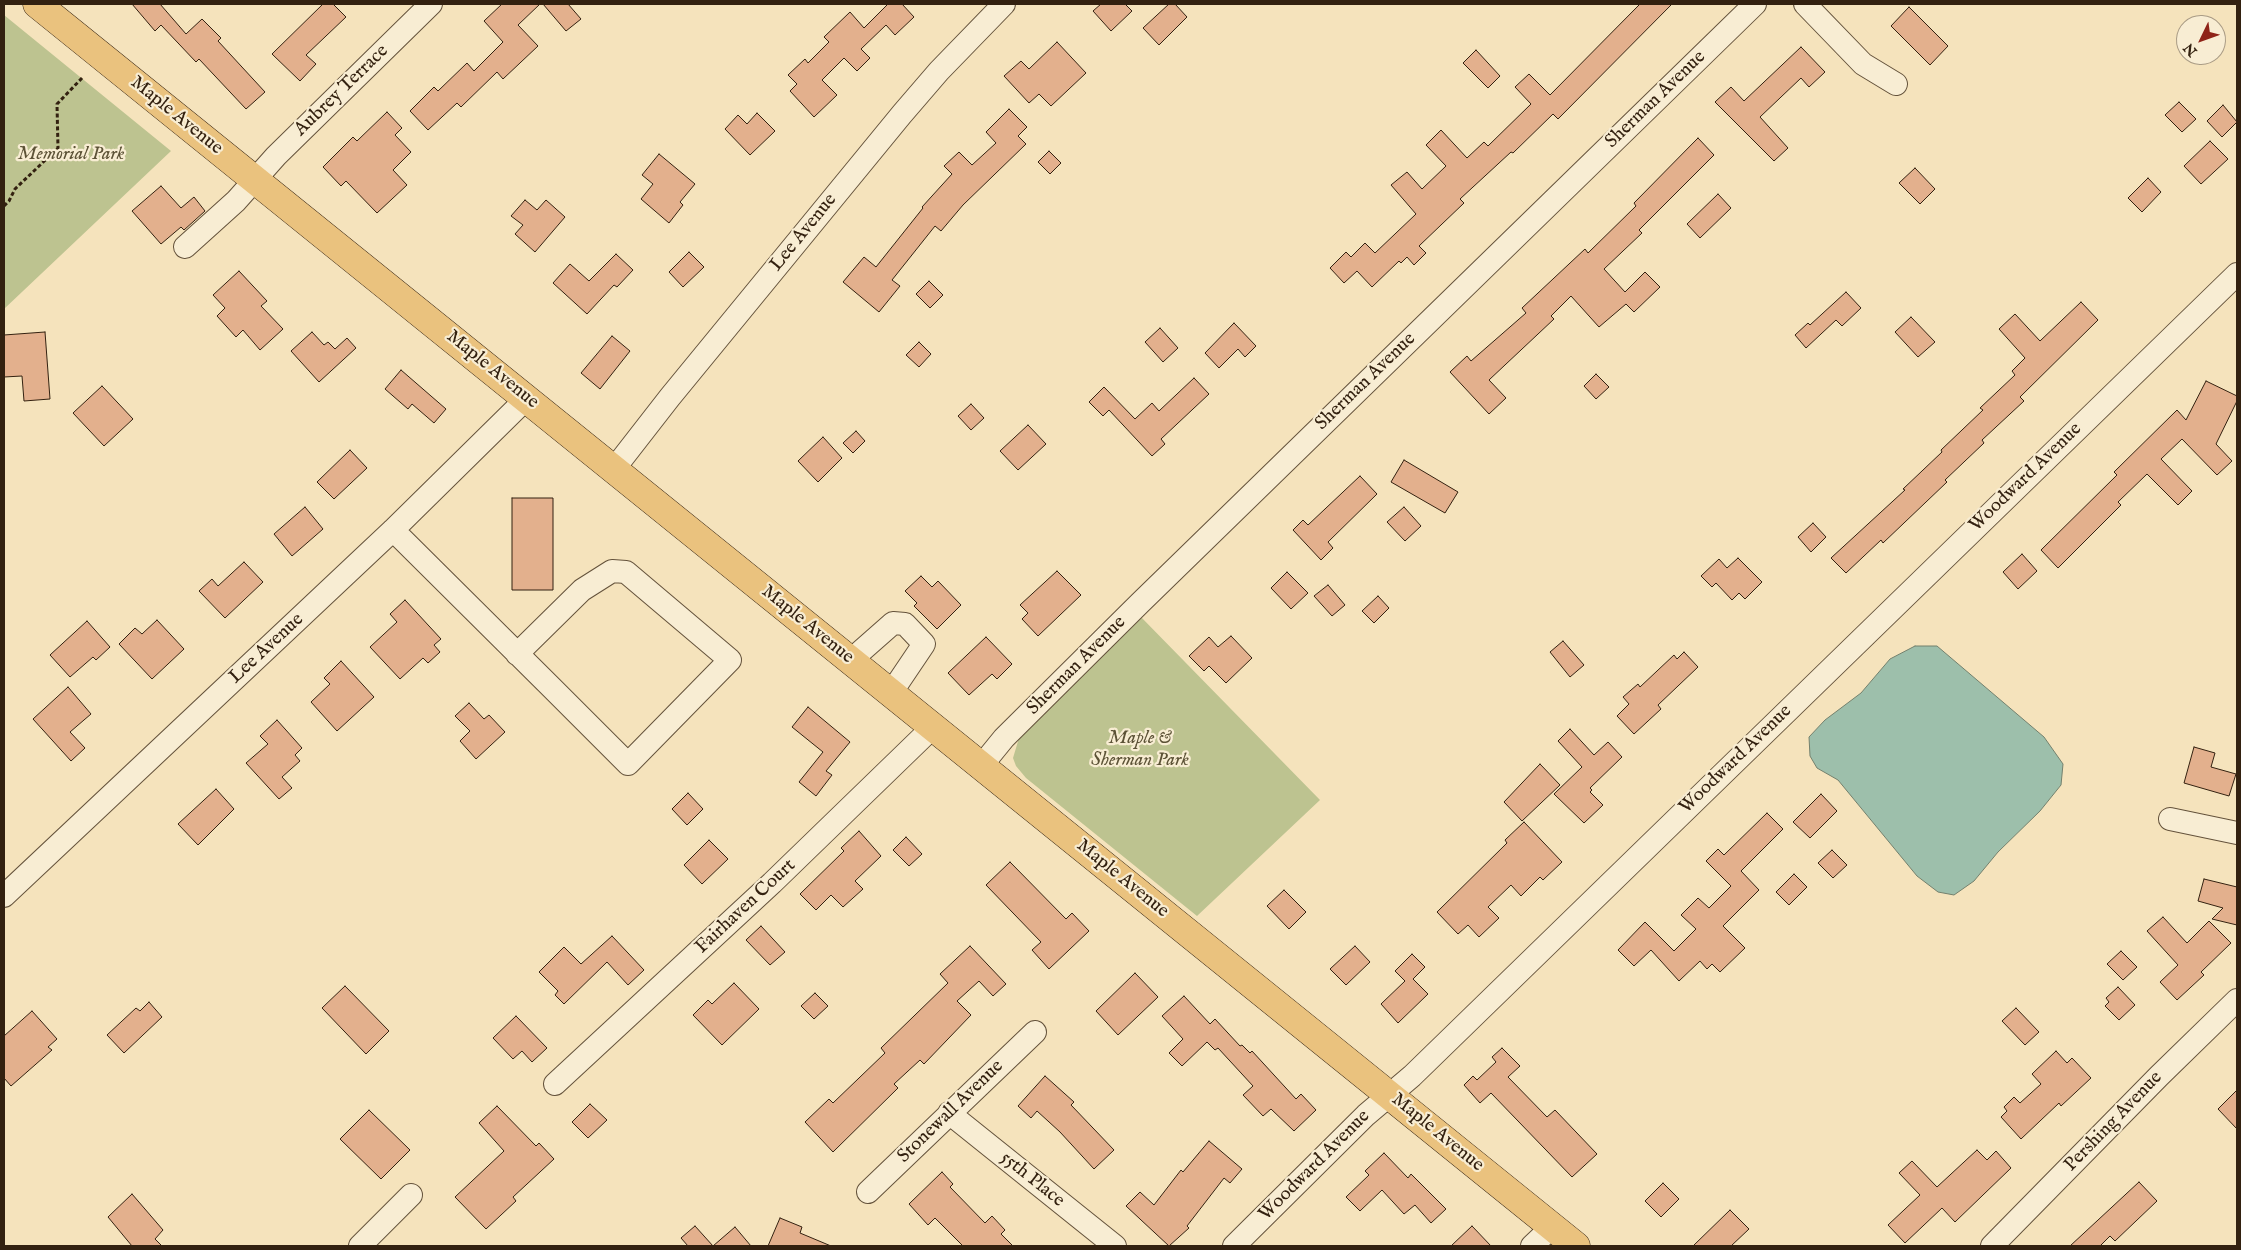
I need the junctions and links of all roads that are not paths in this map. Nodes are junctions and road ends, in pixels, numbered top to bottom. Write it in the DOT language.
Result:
graph roads {
  1 [pos="37,4"];
  2 [pos="431,4"];
  3 [pos="1004,4"];
  4 [pos="1755,4"];
  5 [pos="1805,4"];
  6 [pos="1896,84"];
  7 [pos="255,180"];
  8 [pos="185,247"];
  9 [pos="2237,274"];
  10 [pos="526,399"];
  11 [pos="614,469"];
  12 [pos="392,530"];
  13 [pos="517,654"];
  14 [pos="851,660"];
  15 [pos="892,693"];
  16 [pos="933,727"];
  17 [pos="982,766"];
  18 [pos="2170,819"];
  19 [pos="2237,833"];
  20 [pos="4,896"];
  21 [pos="2237,1000"];
  22 [pos="1035,1032"];
  23 [pos="555,1084"];
  24 [pos="1390,1095"];
  25 [pos="949,1113"];
  26 [pos="868,1192"];
  27 [pos="411,1195"];
  28 [pos="1552,1227"];
  29 [pos="360,1246"];
  30 [pos="1114,1246"];
  31 [pos="1234,1246"];
  32 [pos="1532,1246"];
  33 [pos="1576,1246"];
  34 [pos="1992,1246"];
  1 -- 7 [label="main road, Maple Avenue"];
  2 -- 7 [label="street, Aubrey Terrace"];
  3 -- 11 [label="street, Lee Avenue"];
  4 -- 17 [label="street, Sherman Avenue"];
  5 -- 6 [label="street"];
  7 -- 8 [label="street, Aubrey Terrace"];
  7 -- 10 [label="main road, Maple Avenue"];
  9 -- 24 [label="street, Woodward Avenue"];
  10 -- 11 [label="main road, Maple Avenue"];
  10 -- 12 [label="street, Lee Avenue"];
  11 -- 14 [label="main road, Maple Avenue"];
  12 -- 13 [label="street"];
  12 -- 20 [label="street, Lee Avenue"];
  13 -- 13 [label="street"];
  14 -- 15 [label="main road, Maple Avenue"];
  14 -- 15 [label="street"];
  15 -- 16 [label="main road, Maple Avenue"];
  16 -- 17 [label="main road, Maple Avenue"];
  16 -- 23 [label="street, Fairhaven Court"];
  17 -- 24 [label="main road, Maple Avenue"];
  18 -- 19 [label="street"];
  21 -- 34 [label="street, Pershing Avenue"];
  22 -- 25 [label="street, Stonewall Avenue"];
  24 -- 28 [label="main road, Maple Avenue"];
  24 -- 31 [label="street, Woodward Avenue"];
  25 -- 26 [label="street, Stonewall Avenue"];
  25 -- 30 [label="street, 55th Place"];
  27 -- 29 [label="street"];
  28 -- 32 [label="street"];
  28 -- 33 [label="main road, Maple Avenue"];
}
